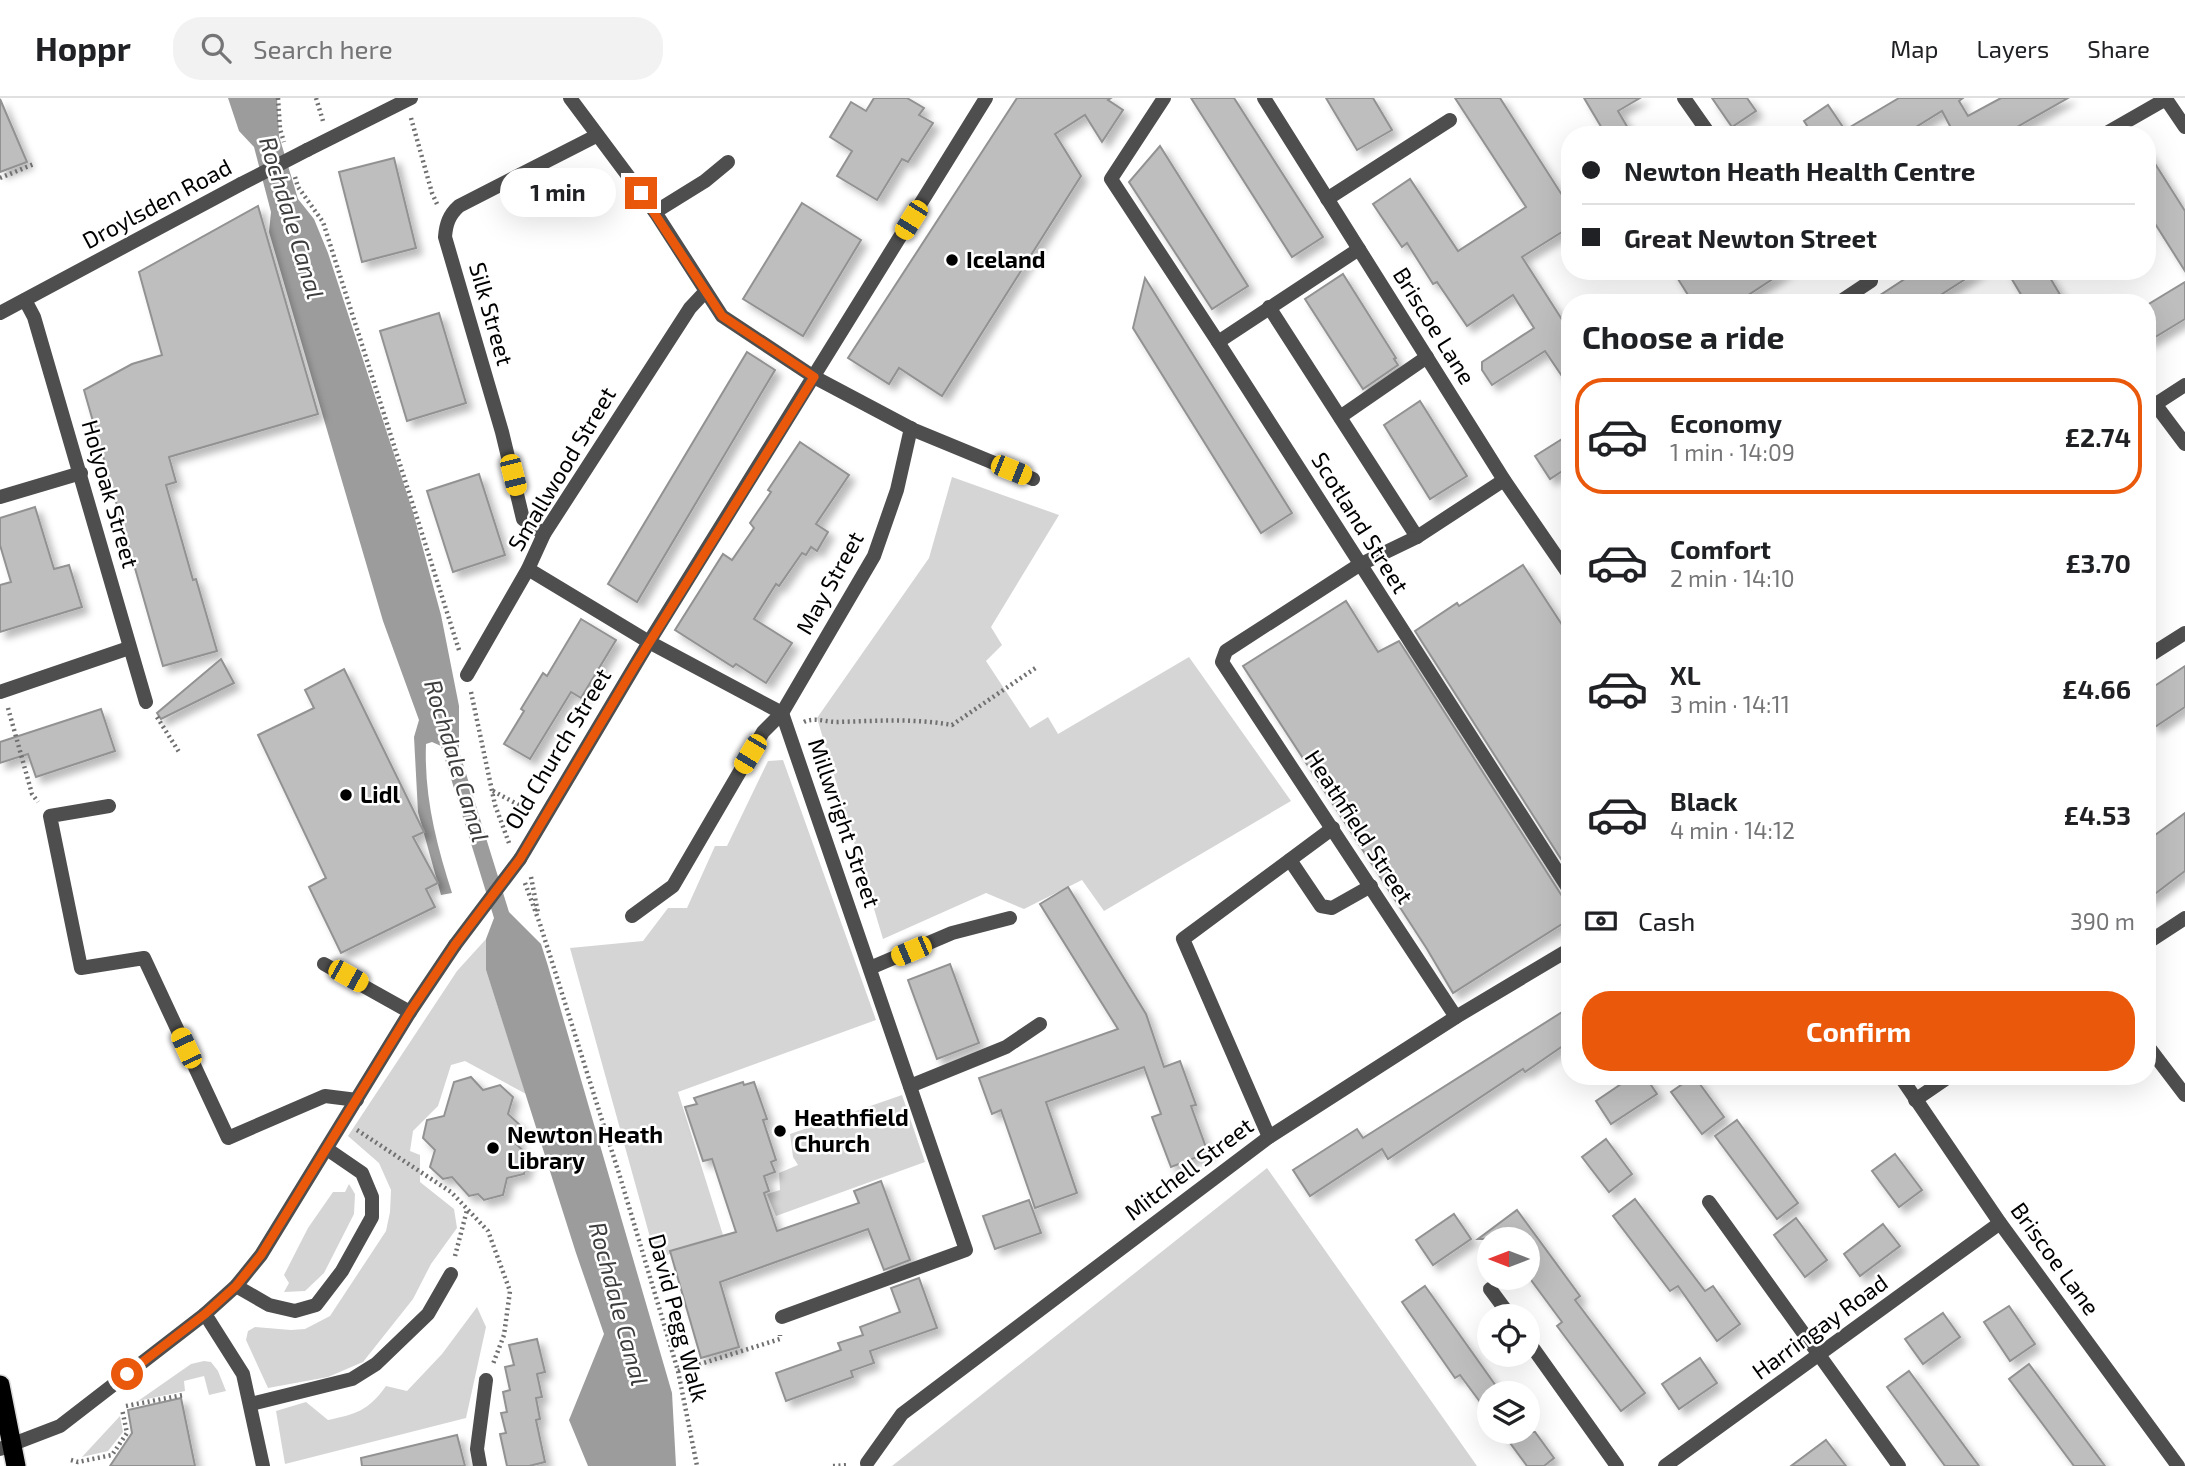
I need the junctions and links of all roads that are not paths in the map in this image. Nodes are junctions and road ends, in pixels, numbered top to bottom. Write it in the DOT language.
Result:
graph roads {
  1 [pos="569,98"];
  2 [pos="986,98"];
  3 [pos="1164,98"];
  4 [pos="1264,98"];
  5 [pos="1684,98"];
  6 [pos="407,100"];
  7 [pos="1450,120"];
  8 [pos="1704,126"];
  9 [pos="2119,126"];
  10 [pos="2185,128"];
  11 [pos="596,136"];
  12 [pos="727,162"];
  13 [pos="1327,199"];
  14 [pos="655,212"];
  15 [pos="1359,249"];
  16 [pos="1871,281"];
  17 [pos="705,292"];
  18 [pos="1852,294"];
  19 [pos="25,300"];
  20 [pos="1269,307"];
  21 [pos="0,313"];
  22 [pos="1218,342"];
  23 [pos="1427,357"];
  24 [pos="814,377"];
  25 [pos="2185,385"];
  26 [pos="2156,404"];
  27 [pos="2156,412"];
  28 [pos="1340,416"];
  29 [pos="911,428"];
  30 [pos="2185,444"];
  31 [pos="81,474"];
  32 [pos="1033,478"];
  33 [pos="1504,480"];
  34 [pos="0,497"];
  35 [pos="544,534"];
  36 [pos="1417,537"];
  37 [pos="1561,563"];
  38 [pos="1359,565"];
  39 [pos="528,569"];
  40 [pos="2185,633"];
  41 [pos="649,642"];
  42 [pos="130,648"];
  43 [pos="2156,651"];
  44 [pos="467,675"];
  45 [pos="1,691"];
  46 [pos="146,702"];
  47 [pos="782,713"];
  48 [pos="109,806"];
  49 [pos="1333,828"];
  50 [pos="1290,860"];
  51 [pos="1561,877"];
  52 [pos="1371,886"];
  53 [pos="632,916"];
  54 [pos="1010,918"];
  55 [pos="2185,918"];
  56 [pos="2156,937"];
  57 [pos="1561,954"];
  58 [pos="324,964"];
  59 [pos="870,968"];
  60 [pos="410,1012"];
  61 [pos="1456,1017"];
  62 [pos="1040,1024"];
  63 [pos="2156,1057"];
  64 [pos="1906,1085"];
  65 [pos="1937,1085"];
  66 [pos="911,1086"];
  67 [pos="2185,1094"];
  68 [pos="357,1100"];
  69 [pos="1915,1100"];
  70 [pos="1269,1137"];
  71 [pos="327,1149"];
  72 [pos="1709,1202"];
  73 [pos="2000,1223"];
  74 [pos="451,1274"];
  75 [pos="236,1286"];
  76 [pos="205,1314"];
  77 [pos="782,1317"];
  78 [pos="1820,1356"];
  79 [pos="1540,1358"];
  80 [pos="486,1380"];
  81 [pos="0,1385"];
  82 [pos="251,1404"];
  83 [pos="6,1448"];
  84 [pos="867,1463"];
  85 [pos="16,1466"];
  86 [pos="263,1466"];
  87 [pos="480,1466"];
  88 [pos="1617,1466"];
  89 [pos="1665,1466"];
  90 [pos="1899,1466"];
  91 [pos="2178,1466"];
  1 -- 11 [label="street"];
  2 -- 24 [label="street, Old Church Street"];
  3 -- 22 [label="street, Scotland Street"];
  4 -- 13 [label="street, Briscoe Lane"];
  5 -- 8 [label="street"];
  6 -- 19 [label="street, Droylsden Road, bridge"];
  7 -- 13 [label="street"];
  9 -- 10 [label="street"];
  11 -- 14 [label="street"];
  11 -- 35 [label="street, Silk Street"];
  12 -- 14 [label="street"];
  13 -- 15 [label="street, Briscoe Lane"];
  14 -- 17 [label="street"];
  15 -- 20 [label="street"];
  15 -- 23 [label="street, Briscoe Lane"];
  16 -- 18 [label="street"];
  17 -- 24 [label="street"];
  17 -- 35 [label="street, Smallwood Street"];
  19 -- 21 [label="street, Droylsden Road"];
  19 -- 31 [label="street, Holyoak Street"];
  20 -- 22 [label="street"];
  20 -- 28 [label="street"];
  22 -- 38 [label="street, Scotland Street"];
  23 -- 28 [label="street"];
  23 -- 33 [label="street, Briscoe Lane"];
  24 -- 29 [label="street"];
  24 -- 41 [label="street, Old Church Street"];
  25 -- 26 [label="street"];
  27 -- 30 [label="street"];
  28 -- 36 [label="street"];
  29 -- 32 [label="street"];
  29 -- 47 [label="street, May Street"];
  31 -- 34 [label="street"];
  31 -- 42 [label="street, Holyoak Street"];
  33 -- 36 [label="street"];
  33 -- 37 [label="street, Briscoe Lane"];
  35 -- 39 [label="street, Smallwood Street"];
  36 -- 38 [label="street"];
  38 -- 49 [label="street, Heathfield Street"];
  38 -- 51 [label="street, Scotland Street"];
  39 -- 41 [label="street"];
  39 -- 44 [label="street, Smallwood Street"];
  40 -- 43 [label="street"];
  41 -- 47 [label="street"];
  41 -- 60 [label="street, Old Church Street, bridge"];
  42 -- 45 [label="street"];
  42 -- 46 [label="street, Holyoak Street"];
  47 -- 53 [label="street, May Street"];
  47 -- 59 [label="street, Millwright Street"];
  48 -- 68 [label="street"];
  49 -- 50 [label="street"];
  49 -- 52 [label="street, Heathfield Street"];
  50 -- 52 [label="street"];
  50 -- 70 [label="street"];
  52 -- 61 [label="street, Heathfield Street"];
  54 -- 59 [label="street"];
  55 -- 56 [label="street"];
  57 -- 61 [label="street, Mitchell Street"];
  58 -- 60 [label="street"];
  59 -- 66 [label="street, Millwright Street"];
  60 -- 68 [label="street, Old Church Street"];
  61 -- 70 [label="street, Mitchell Street"];
  62 -- 66 [label="street"];
  63 -- 67 [label="street"];
  64 -- 69 [label="street, Briscoe Lane"];
  65 -- 69 [label="street"];
  66 -- 77 [label="street, Millwright Street"];
  68 -- 71 [label="street, Old Church Street"];
  69 -- 73 [label="street, Briscoe Lane"];
  70 -- 84 [label="street, Mitchell Street"];
  71 -- 75 [label="street, Old Church Street"];
  71 -- 75 [label="street"];
  72 -- 78 [label="street"];
  73 -- 78 [label="street, Harringay Road"];
  73 -- 91 [label="street, Briscoe Lane"];
  74 -- 82 [label="street"];
  75 -- 76 [label="street, Old Church Street"];
  76 -- 82 [label="street"];
  76 -- 83 [label="street, Old Church Street"];
  78 -- 89 [label="street, Harringay Road"];
  78 -- 90 [label="street"];
  79 -- 88 [label="street"];
  80 -- 87 [label="street"];
  81 -- 83 [label="highway"];
  82 -- 86 [label="street"];
  83 -- 85 [label="highway"];
}
